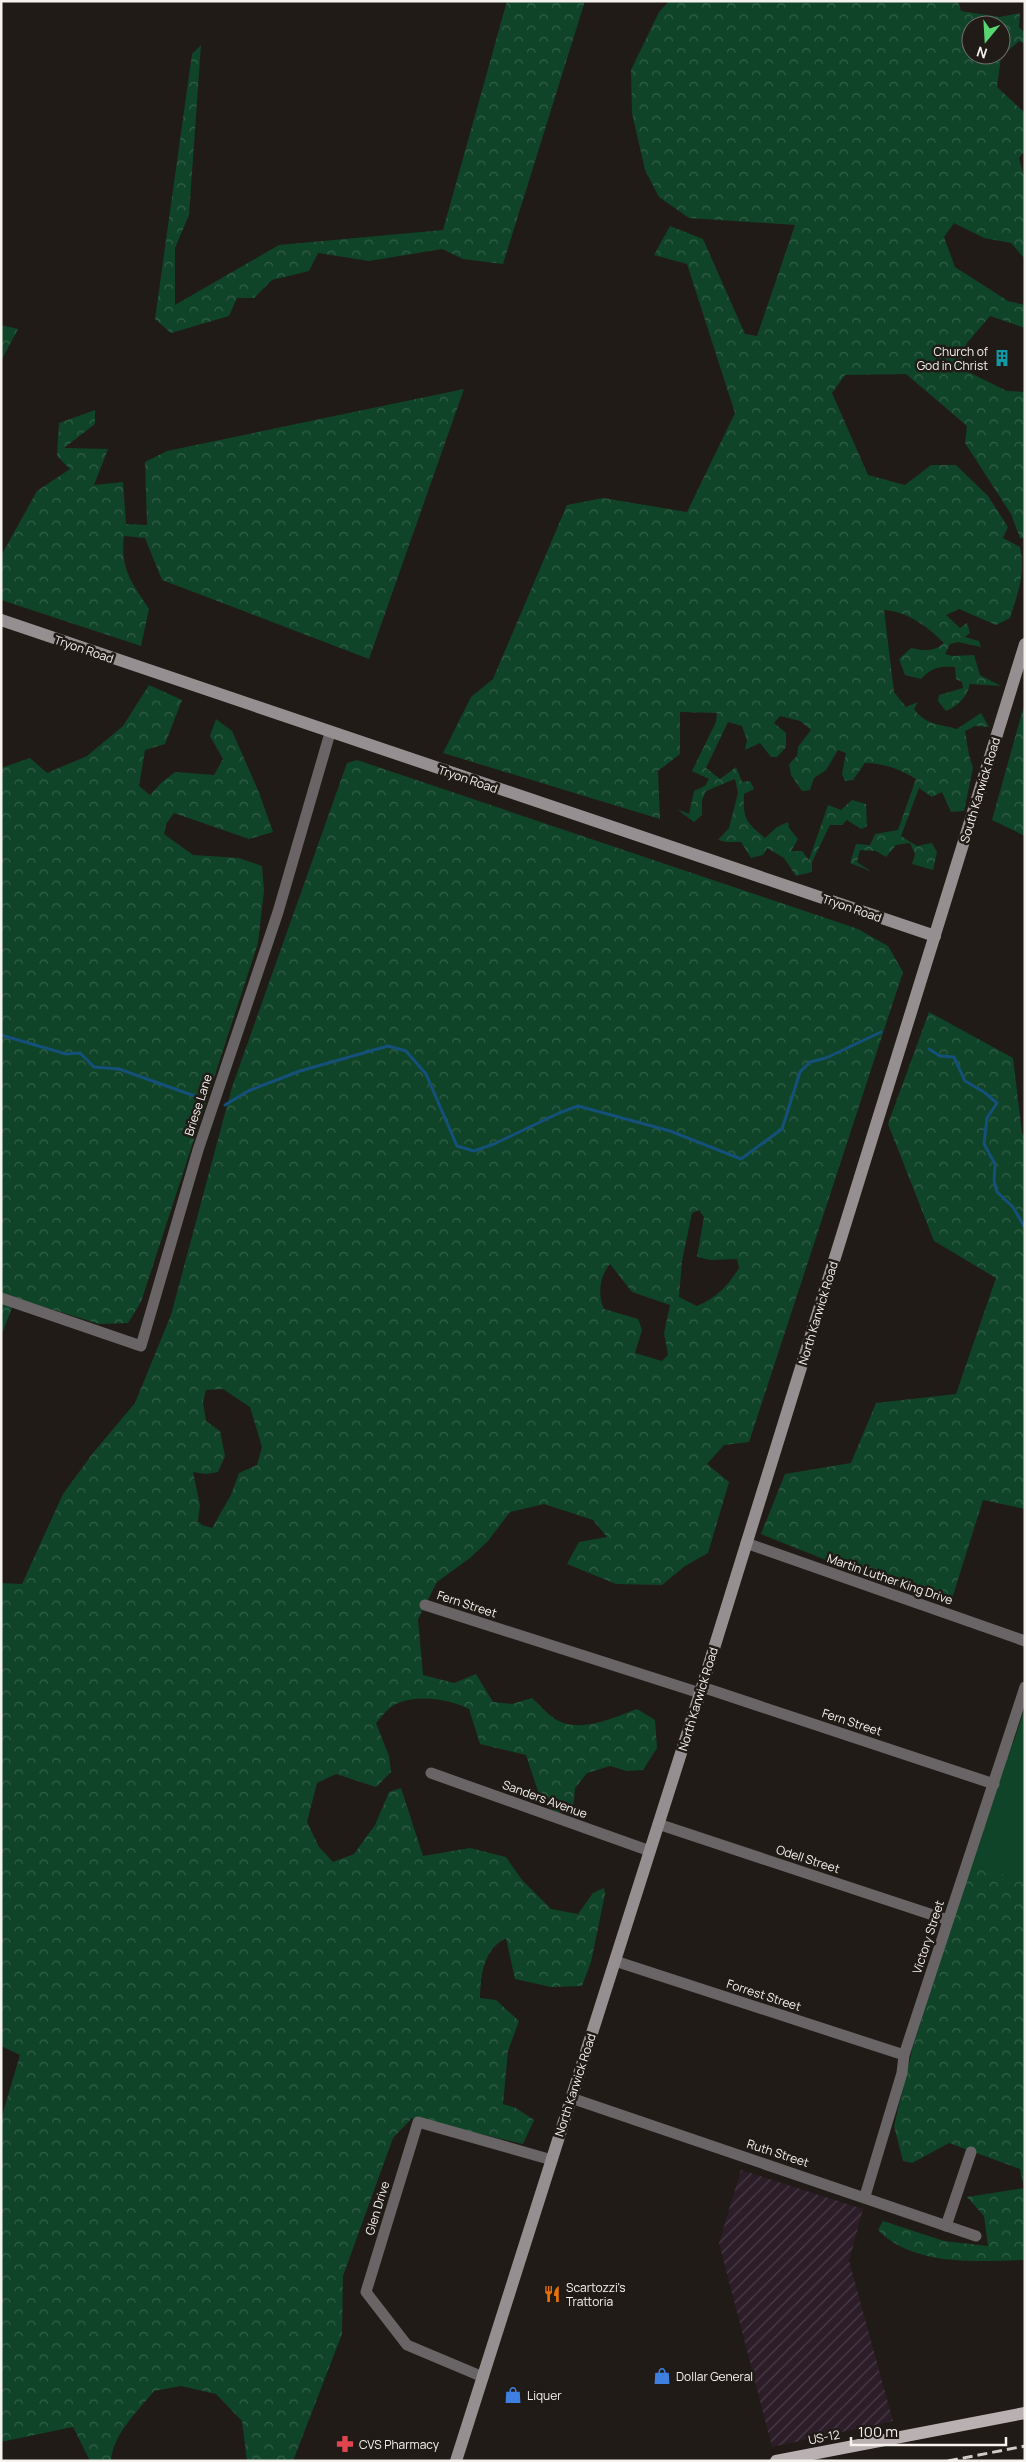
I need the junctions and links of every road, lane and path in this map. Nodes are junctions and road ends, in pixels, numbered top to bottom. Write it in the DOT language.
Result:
graph roads {
  1 [pos="1,620"];
  2 [pos="1025,644"];
  3 [pos="330,733"];
  4 [pos="935,936"];
  5 [pos="1,1298"];
  6 [pos="746,1543"];
  7 [pos="425,1605"];
  8 [pos="1025,1641"];
  9 [pos="1025,1687"];
  10 [pos="701,1690"];
  11 [pos="431,1773"];
  12 [pos="994,1784"];
  13 [pos="658,1824"];
  14 [pos="650,1851"];
  15 [pos="948,1920"];
  16 [pos="615,1961"];
  17 [pos="904,2055"];
  18 [pos="571,2098"];
  19 [pos="971,2152"];
  20 [pos="552,2160"];
  21 [pos="865,2196"];
  22 [pos="946,2226"];
  23 [pos="976,2236"];
  24 [pos="483,2377"];
  25 [pos="1025,2413"];
  26 [pos="456,2461"];
  27 [pos="776,2461"];
  1 -- 3 [label="street, Tryon Road"];
  2 -- 4 [label="street, South Karwick Road"];
  3 -- 4 [label="street, Tryon Road"];
  3 -- 5 [label="street, Briese Lane"];
  4 -- 6 [label="street, North Karwick Road"];
  6 -- 8 [label="street, Martin Luther King Drive"];
  6 -- 10 [label="street, North Karwick Road"];
  7 -- 10 [label="street, Fern Street"];
  9 -- 12 [label="street, Victory Street"];
  10 -- 12 [label="street, Fern Street"];
  10 -- 13 [label="street, North Karwick Road"];
  11 -- 14 [label="street, Sanders Avenue"];
  12 -- 15 [label="street, Victory Street"];
  13 -- 14 [label="street, North Karwick Road"];
  13 -- 15 [label="street, Odell Street"];
  14 -- 16 [label="street, North Karwick Road"];
  15 -- 17 [label="street, Victory Street"];
  16 -- 17 [label="street, Forrest Street"];
  16 -- 18 [label="street, North Karwick Road"];
  17 -- 21 [label="street, Victory Street"];
  18 -- 20 [label="street, North Karwick Road"];
  18 -- 21 [label="street, Ruth Street"];
  19 -- 22 [label="street"];
  20 -- 24 [label="street, North Karwick Road"];
  20 -- 24 [label="street, Glen Drive"];
  21 -- 22 [label="street, Ruth Street"];
  22 -- 23 [label="street, Ruth Street"];
  24 -- 26 [label="street, North Karwick Road"];
  25 -- 27 [label="main road, US-12"];
}
